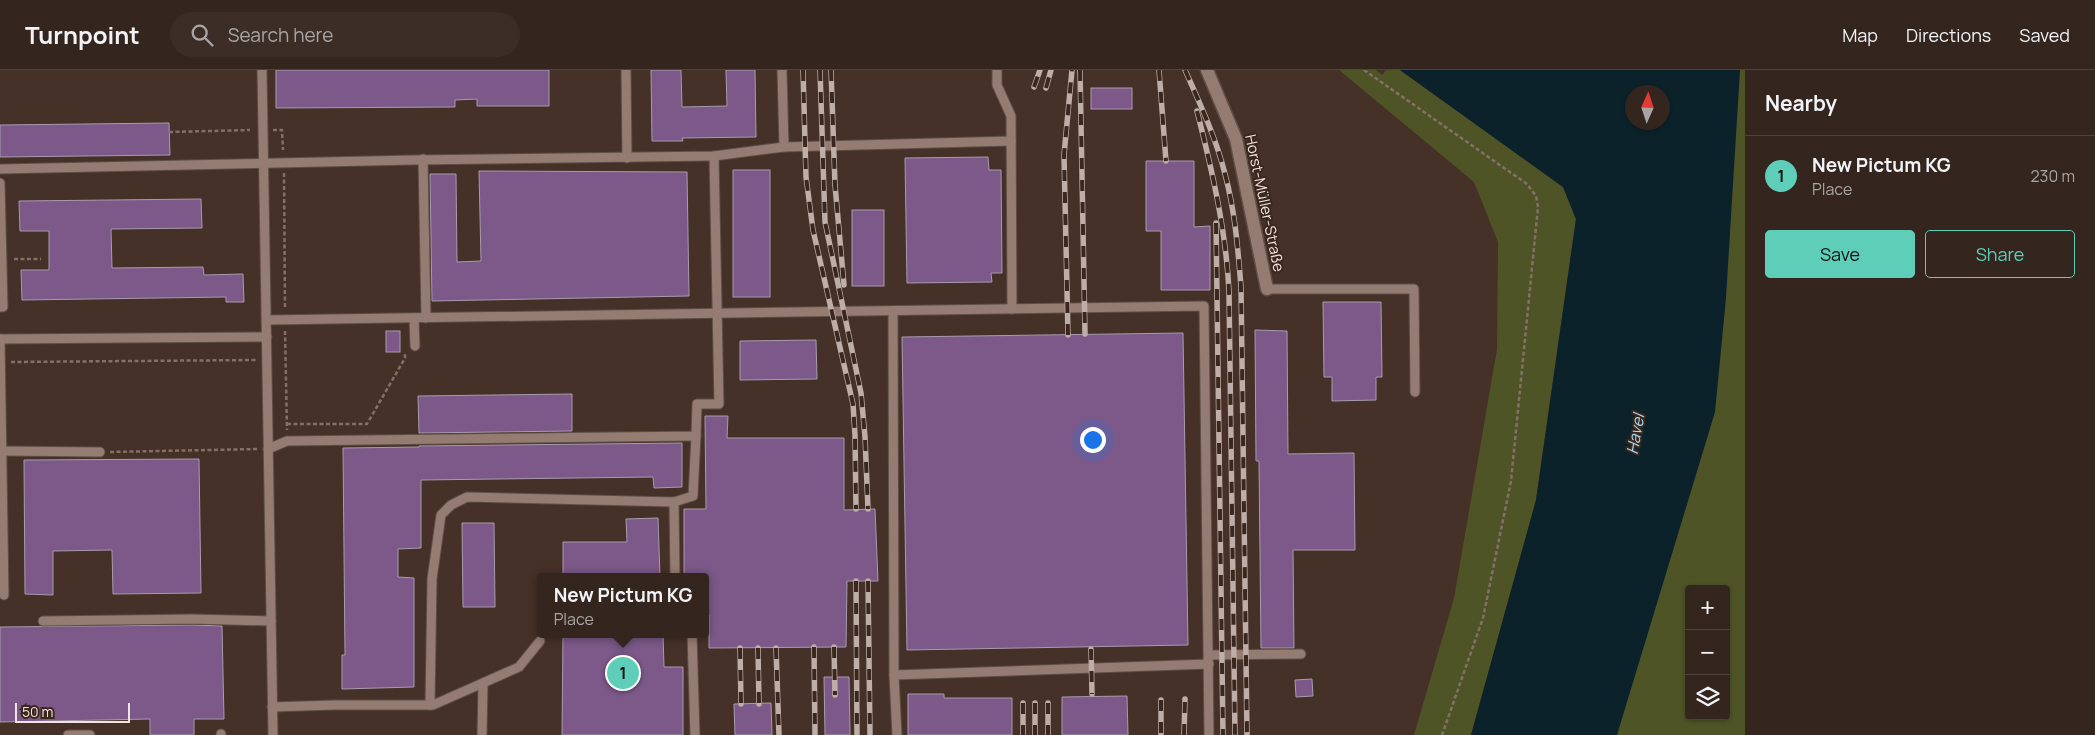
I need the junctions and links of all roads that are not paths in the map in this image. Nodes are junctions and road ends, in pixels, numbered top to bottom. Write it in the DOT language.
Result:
graph roads {
  1 [pos="262,70"];
  2 [pos="626,70"];
  3 [pos="782,70"];
  4 [pos="997,70"];
  5 [pos="1207,70"];
  6 [pos="1011,141"];
  7 [pos="784,147"];
  8 [pos="714,156"];
  9 [pos="627,158"];
  10 [pos="423,160"];
  11 [pos="263,163"];
  12 [pos="0,169"];
  13 [pos="0,182"];
  14 [pos="0,203"];
  15 [pos="1,242"];
  16 [pos="2,275"];
  17 [pos="1267,289"];
  18 [pos="0,307"];
  19 [pos="1012,309"];
  20 [pos="893,311"];
  21 [pos="716,313"];
  22 [pos="414,318"];
  23 [pos="426,318"];
  24 [pos="267,320"];
  25 [pos="267,337"];
  26 [pos="0,339"];
  27 [pos="415,346"];
  28 [pos="1,362"];
  29 [pos="1415,392"];
  30 [pos="696,436"];
  31 [pos="268,449"];
  32 [pos="2,451"];
  33 [pos="100,452"];
  34 [pos="674,502"];
  35 [pos="675,573"];
  36 [pos="4,595"];
  37 [pos="43,621"];
  38 [pos="271,621"];
  39 [pos="692,638"];
  40 [pos="540,641"];
  41 [pos="1302,654"];
  42 [pos="1209,659"];
  43 [pos="894,676"];
  44 [pos="483,684"];
  45 [pos="430,705"];
  46 [pos="272,707"];
  47 [pos="68,735"];
  48 [pos="90,735"];
  49 [pos="273,735"];
  50 [pos="482,735"];
  51 [pos="695,735"];
  52 [pos="897,735"];
  53 [pos="1210,735"];
  1 -- 11 [label="lane"];
  2 -- 9 [label="lane"];
  3 -- 7 [label="lane"];
  4 -- 6 [label="lane"];
  5 -- 17 [label="street, Horst-Müller-Straße"];
  6 -- 7 [label="lane"];
  6 -- 19 [label="lane"];
  7 -- 8 [label="lane"];
  8 -- 9 [label="lane"];
  8 -- 21 [label="lane"];
  9 -- 10 [label="lane"];
  10 -- 11 [label="lane"];
  10 -- 23 [label="lane"];
  11 -- 12 [label="lane"];
  11 -- 24 [label="lane"];
  13 -- 14 [label="lane"];
  14 -- 15 [label="lane"];
  15 -- 16 [label="lane"];
  16 -- 18 [label="lane"];
  17 -- 29 [label="lane"];
  19 -- 20 [label="lane"];
  19 -- 42 [label="lane"];
  20 -- 21 [label="lane"];
  20 -- 43 [label="lane"];
  21 -- 23 [label="lane"];
  21 -- 30 [label="lane"];
  22 -- 23 [label="lane"];
  22 -- 24 [label="lane"];
  22 -- 27 [label="lane"];
  24 -- 25 [label="lane"];
  25 -- 26 [label="lane"];
  25 -- 31 [label="lane"];
  26 -- 28 [label="lane"];
  28 -- 32 [label="lane"];
  30 -- 31 [label="lane"];
  30 -- 34 [label="lane"];
  31 -- 38 [label="lane"];
  32 -- 33 [label="lane"];
  32 -- 36 [label="lane"];
  34 -- 35 [label="lane"];
  34 -- 45 [label="lane"];
  37 -- 38 [label="lane"];
  38 -- 46 [label="lane"];
  39 -- 51 [label="lane"];
  40 -- 44 [label="lane"];
  41 -- 42 [label="lane"];
  42 -- 43 [label="lane"];
  42 -- 53 [label="lane"];
  43 -- 52 [label="lane"];
  44 -- 45 [label="lane"];
  44 -- 50 [label="lane"];
  45 -- 46 [label="lane"];
  46 -- 49 [label="lane"];
  47 -- 48 [label="lane"];
}
